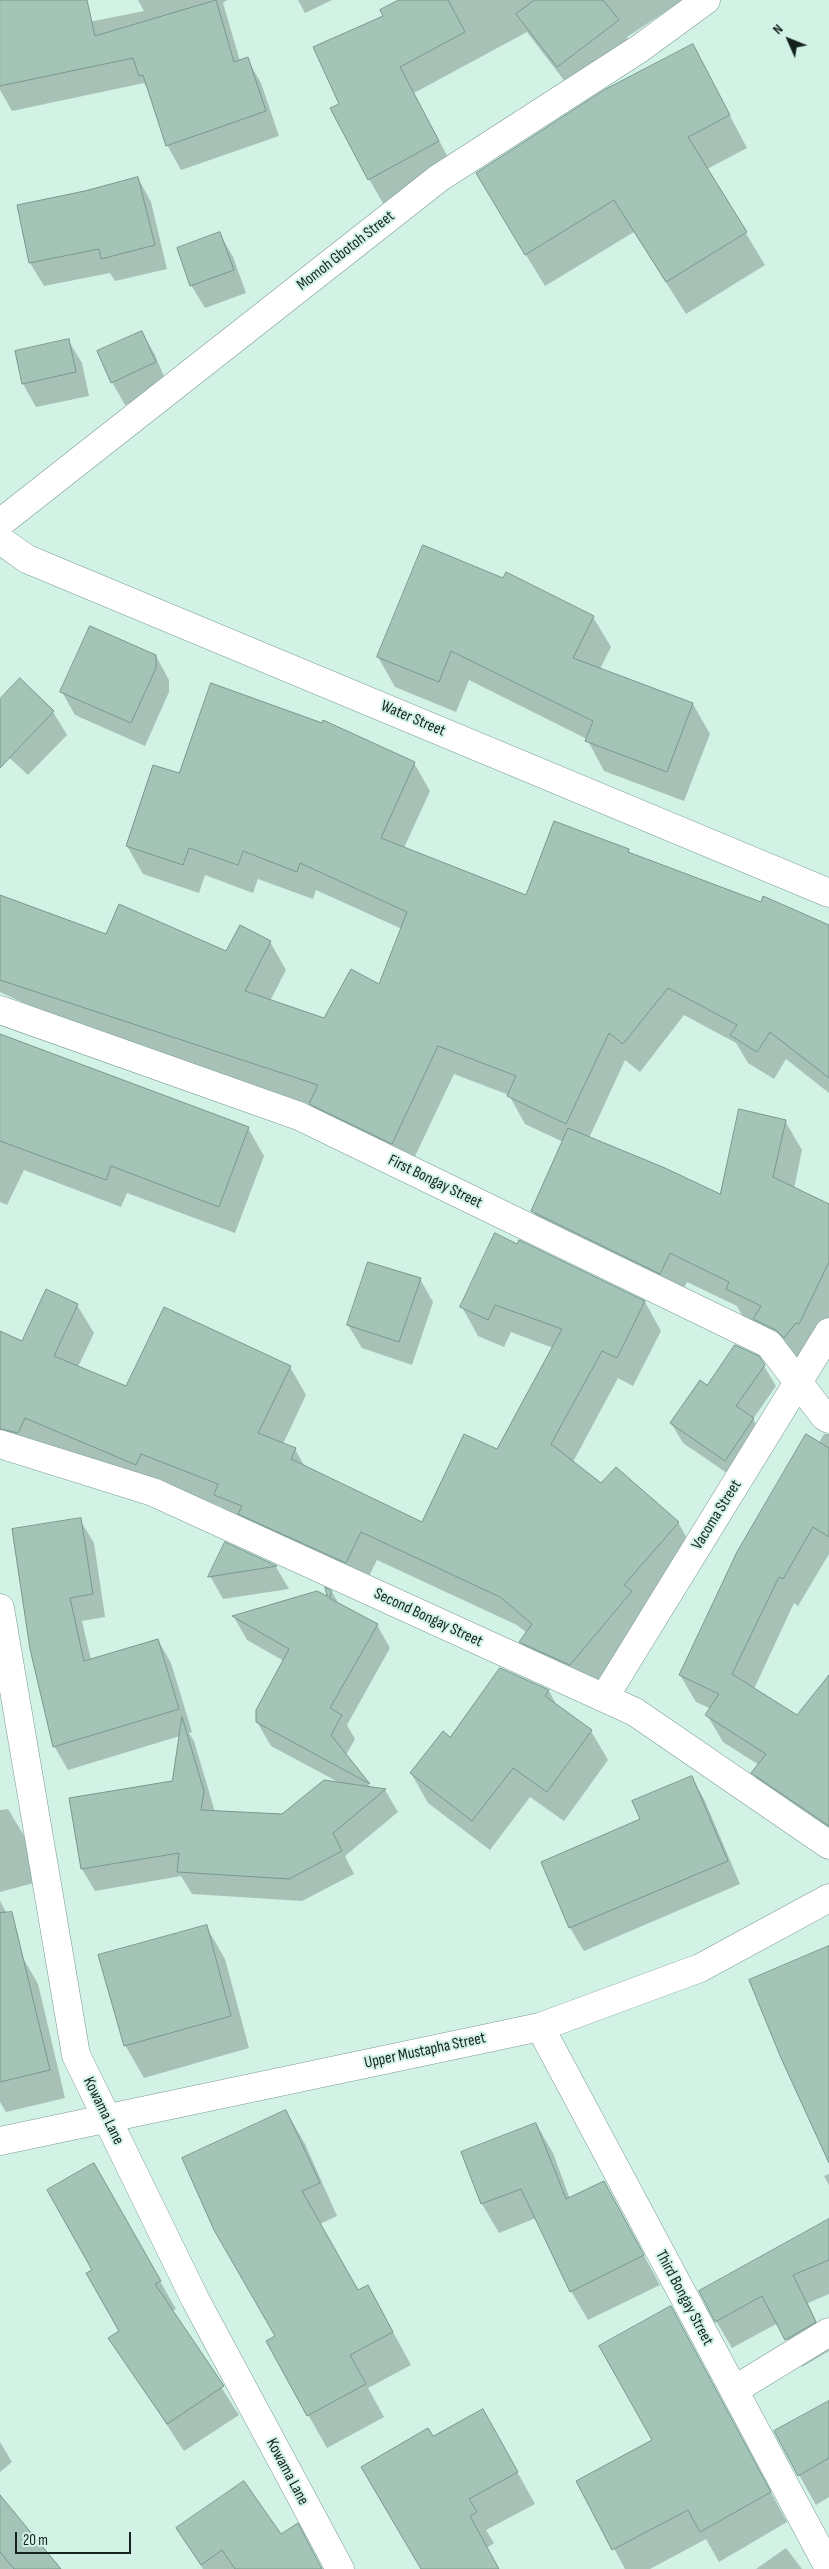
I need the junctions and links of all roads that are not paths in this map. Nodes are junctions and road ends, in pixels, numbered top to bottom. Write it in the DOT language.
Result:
graph roads {
  1 [pos="706,0"];
  2 [pos="0,523"];
  3 [pos="0,540"];
  4 [pos="829,893"];
  5 [pos="0,1010"];
  6 [pos="829,1332"];
  7 [pos="799,1382"];
  8 [pos="829,1419"];
  9 [pos="0,1444"];
  10 [pos="0,1608"];
  11 [pos="604,1698"];
  12 [pos="829,1845"];
  13 [pos="829,1898"];
  14 [pos="540,2027"];
  15 [pos="106,2119"];
  16 [pos="0,2141"];
  17 [pos="829,2332"];
  18 [pos="734,2390"];
  19 [pos="829,2568"];
  20 [pos="340,2569"];
  1 -- 2 [label="street, Momoh Gbotoh Street"];
  3 -- 4 [label="street, Water Street"];
  5 -- 7 [label="street, First Bongay Street"];
  6 -- 7 [label="street, Vacoma Street"];
  7 -- 8 [label="street, First Bongay Street"];
  7 -- 11 [label="street, Vacoma Street"];
  9 -- 11 [label="street, Second Bongay Street"];
  10 -- 15 [label="street, Kowama Lane"];
  11 -- 12 [label="street, Second Bongay Street"];
  13 -- 14 [label="street, Upper Mustapha Street"];
  14 -- 15 [label="street, Upper Mustapha Street"];
  14 -- 18 [label="street, Third Bongay Street"];
  15 -- 16 [label="street, Upper Mustapha Street"];
  15 -- 20 [label="street, Kowama Lane"];
  17 -- 18 [label="street"];
  18 -- 19 [label="street, Third Bongay Street"];
}
